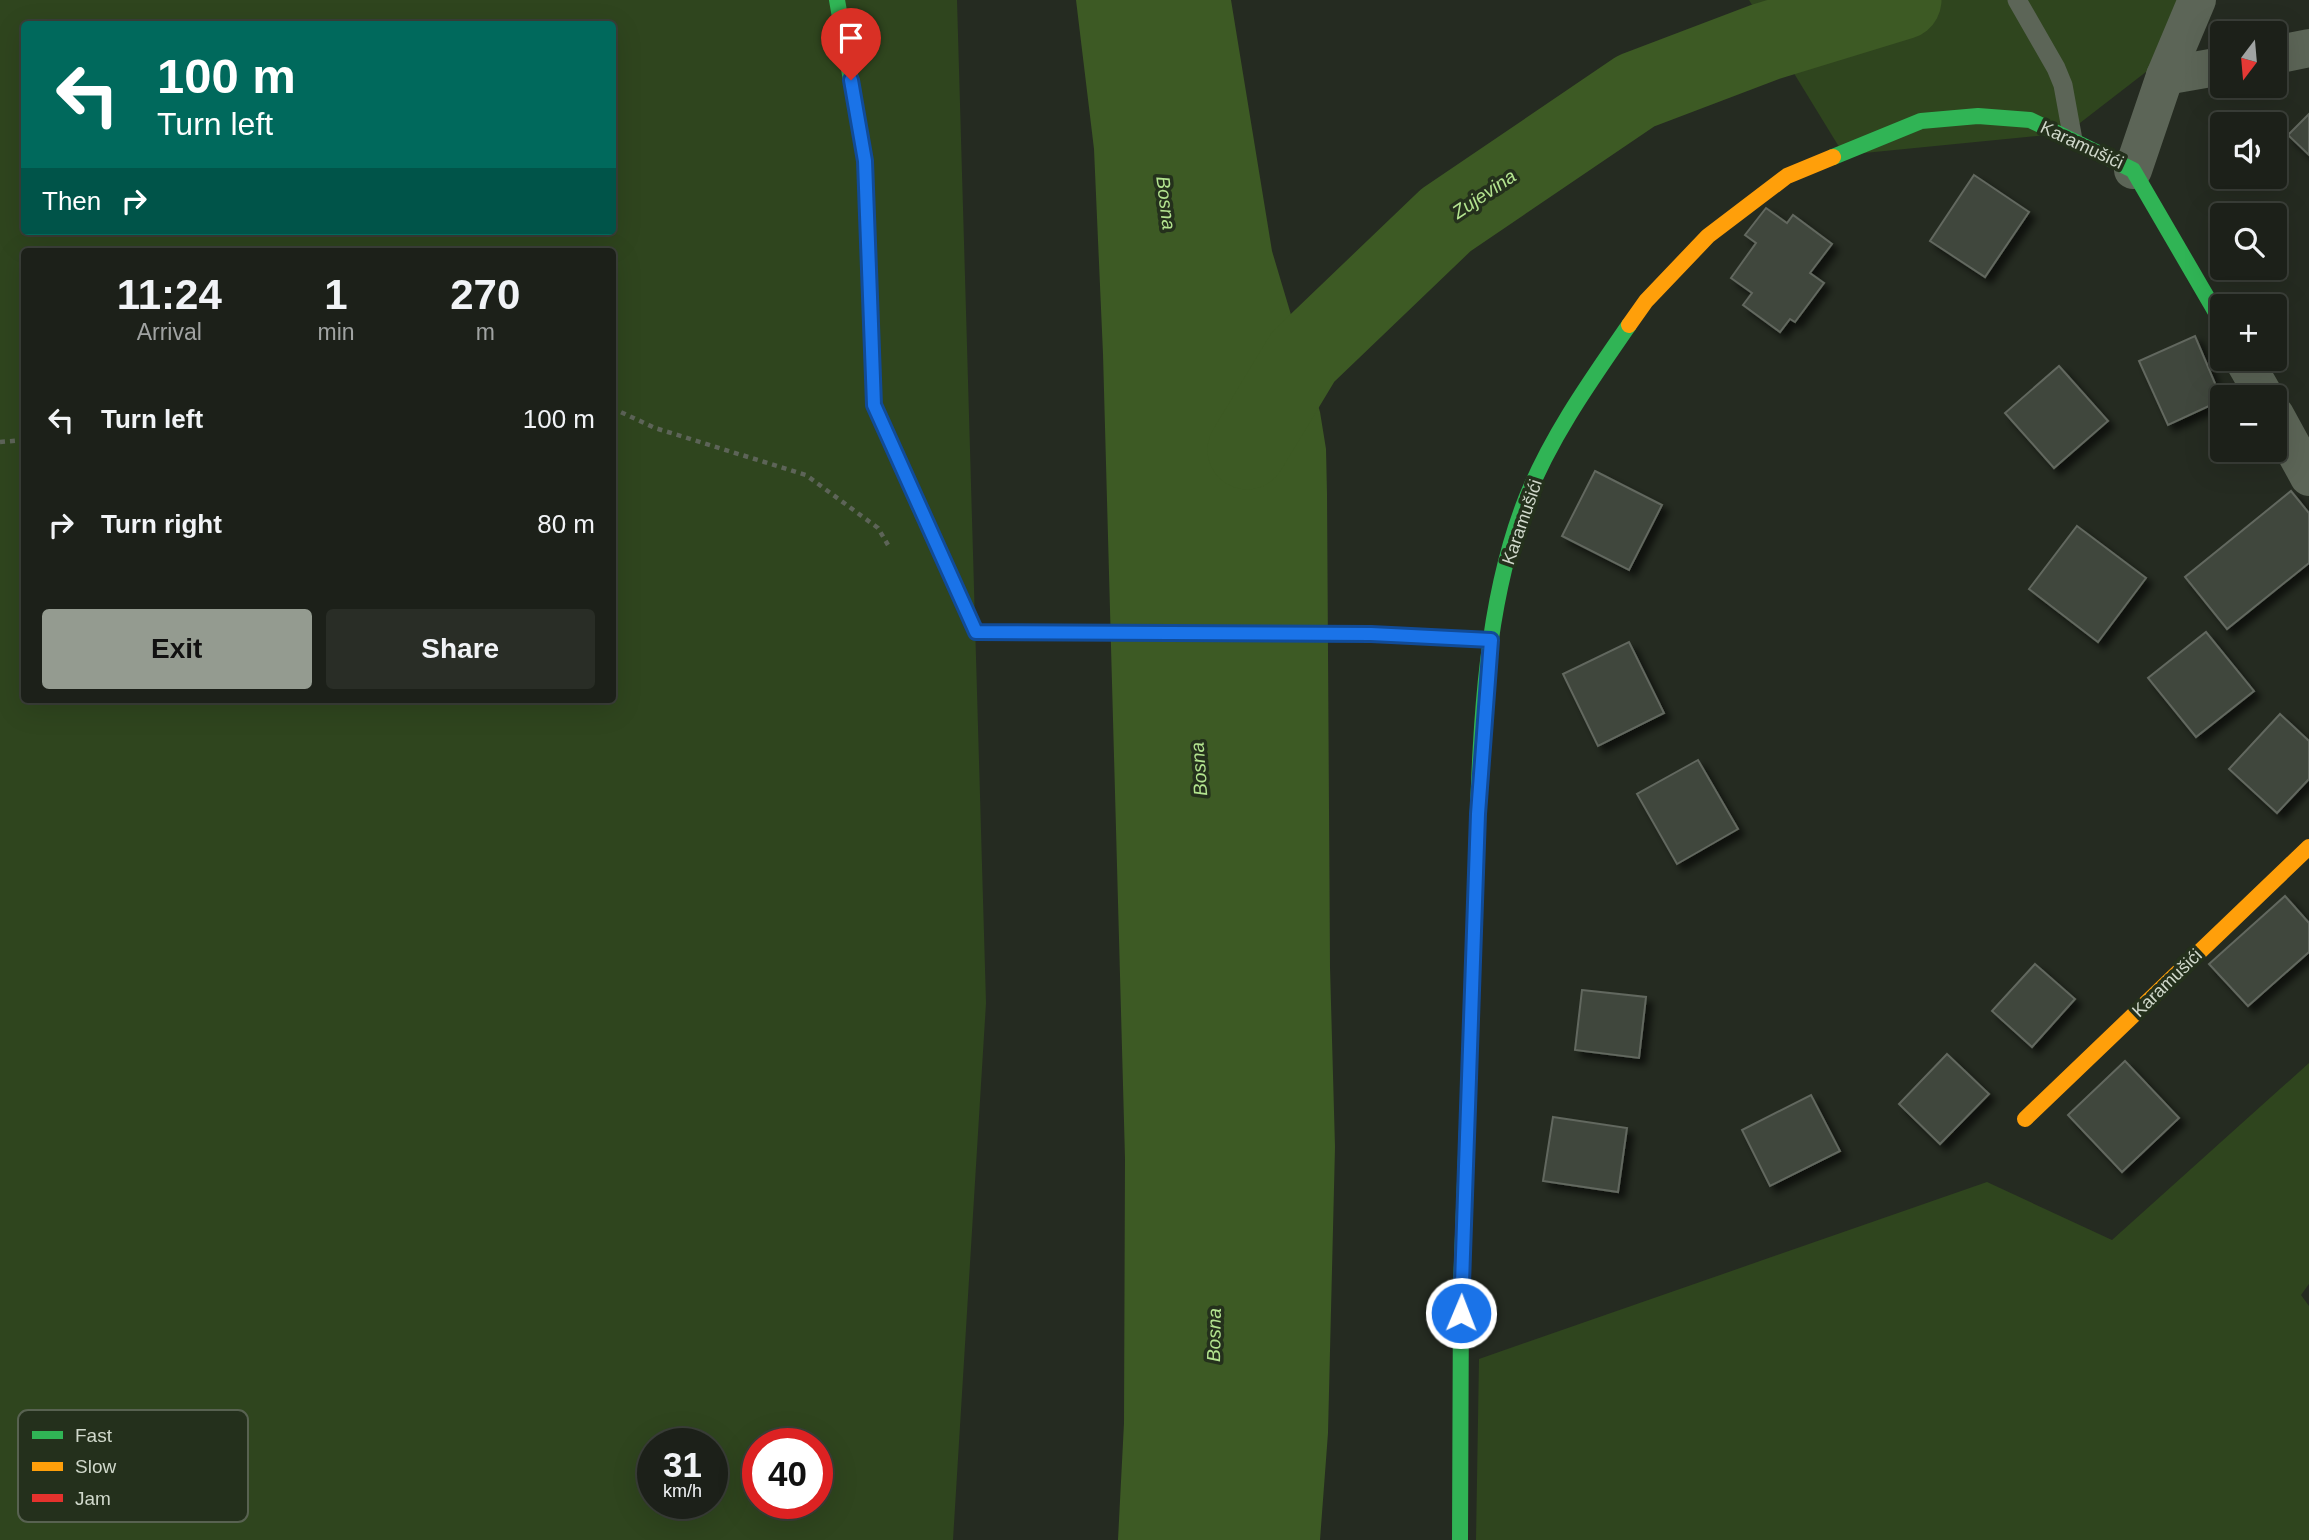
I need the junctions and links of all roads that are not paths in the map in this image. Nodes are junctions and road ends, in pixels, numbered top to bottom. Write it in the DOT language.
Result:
graph roads {
  1 [pos="837,0"];
  2 [pos="2017,0"];
  3 [pos="2197,0"];
  4 [pos="2309,48"];
  5 [pos="2287,53"];
  6 [pos="2210,68"];
  7 [pos="2165,76"];
  8 [pos="2073,140"];
  9 [pos="2133,170"];
  10 [pos="2210,302"];
  11 [pos="2287,437"];
  12 [pos="2309,477"];
  13 [pos="1491,640"];
  14 [pos="2309,847"];
  15 [pos="2025,1119"];
  16 [pos="1460,1540"];
  1 -- 13 [label="street"];
  2 -- 8 [label="lane"];
  3 -- 7 [label="street, Karamušići"];
  4 -- 5 [label="street"];
  6 -- 7 [label="street"];
  7 -- 9 [label="street, Karamušići"];
  8 -- 9 [label="street, Karamušići"];
  8 -- 13 [label="street, Karamušići"];
  9 -- 10 [label="street, Karamušići"];
  11 -- 12 [label="street"];
  13 -- 16 [label="street, Karamušići"];
  14 -- 15 [label="street, Karamušići"];
}
